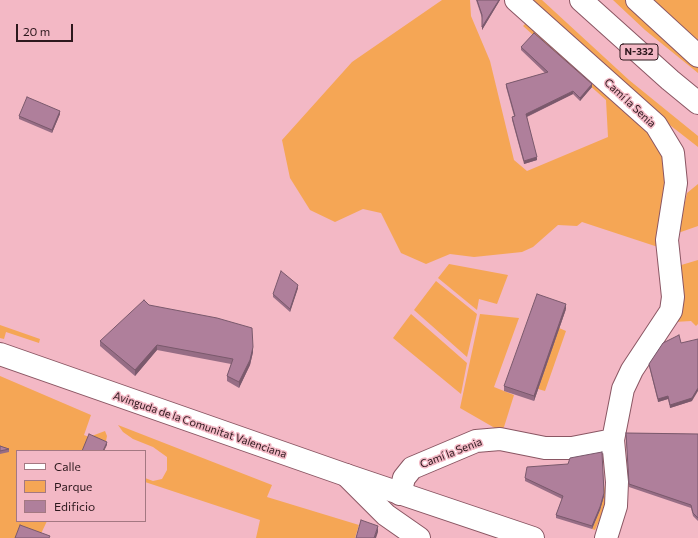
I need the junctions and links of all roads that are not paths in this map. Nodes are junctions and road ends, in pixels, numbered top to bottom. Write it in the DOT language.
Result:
graph roads {
  1 [pos="516,0"];
  2 [pos="581,0"];
  3 [pos="637,0"];
  4 [pos="698,56"];
  5 [pos="670,80"];
  6 [pos="698,103"];
  7 [pos="698,114"];
  8 [pos="0,354"];
  9 [pos="613,440"];
  10 [pos="346,475"];
  11 [pos="400,494"];
  12 [pos="419,538"];
  13 [pos="533,538"];
  14 [pos="606,538"];
  1 -- 9 [label="main road, Camí la Senia"];
  2 -- 5 [label="main road, N-332"];
  3 -- 4 [label="main road"];
  5 -- 6 [label="main road, N-332"];
  5 -- 7 [label="main road"];
  8 -- 10 [label="main road, Avinguda de la Comunitat Valenciana"];
  9 -- 11 [label="main road, Camí la Senia"];
  9 -- 14 [label="main road, Camí la Senia"];
  10 -- 11 [label="main road, Avinguda de la Comunitat Valenciana"];
  10 -- 12 [label="main road"];
  11 -- 13 [label="main road, Avinguda de la Comunitat Valenciana"];
}
